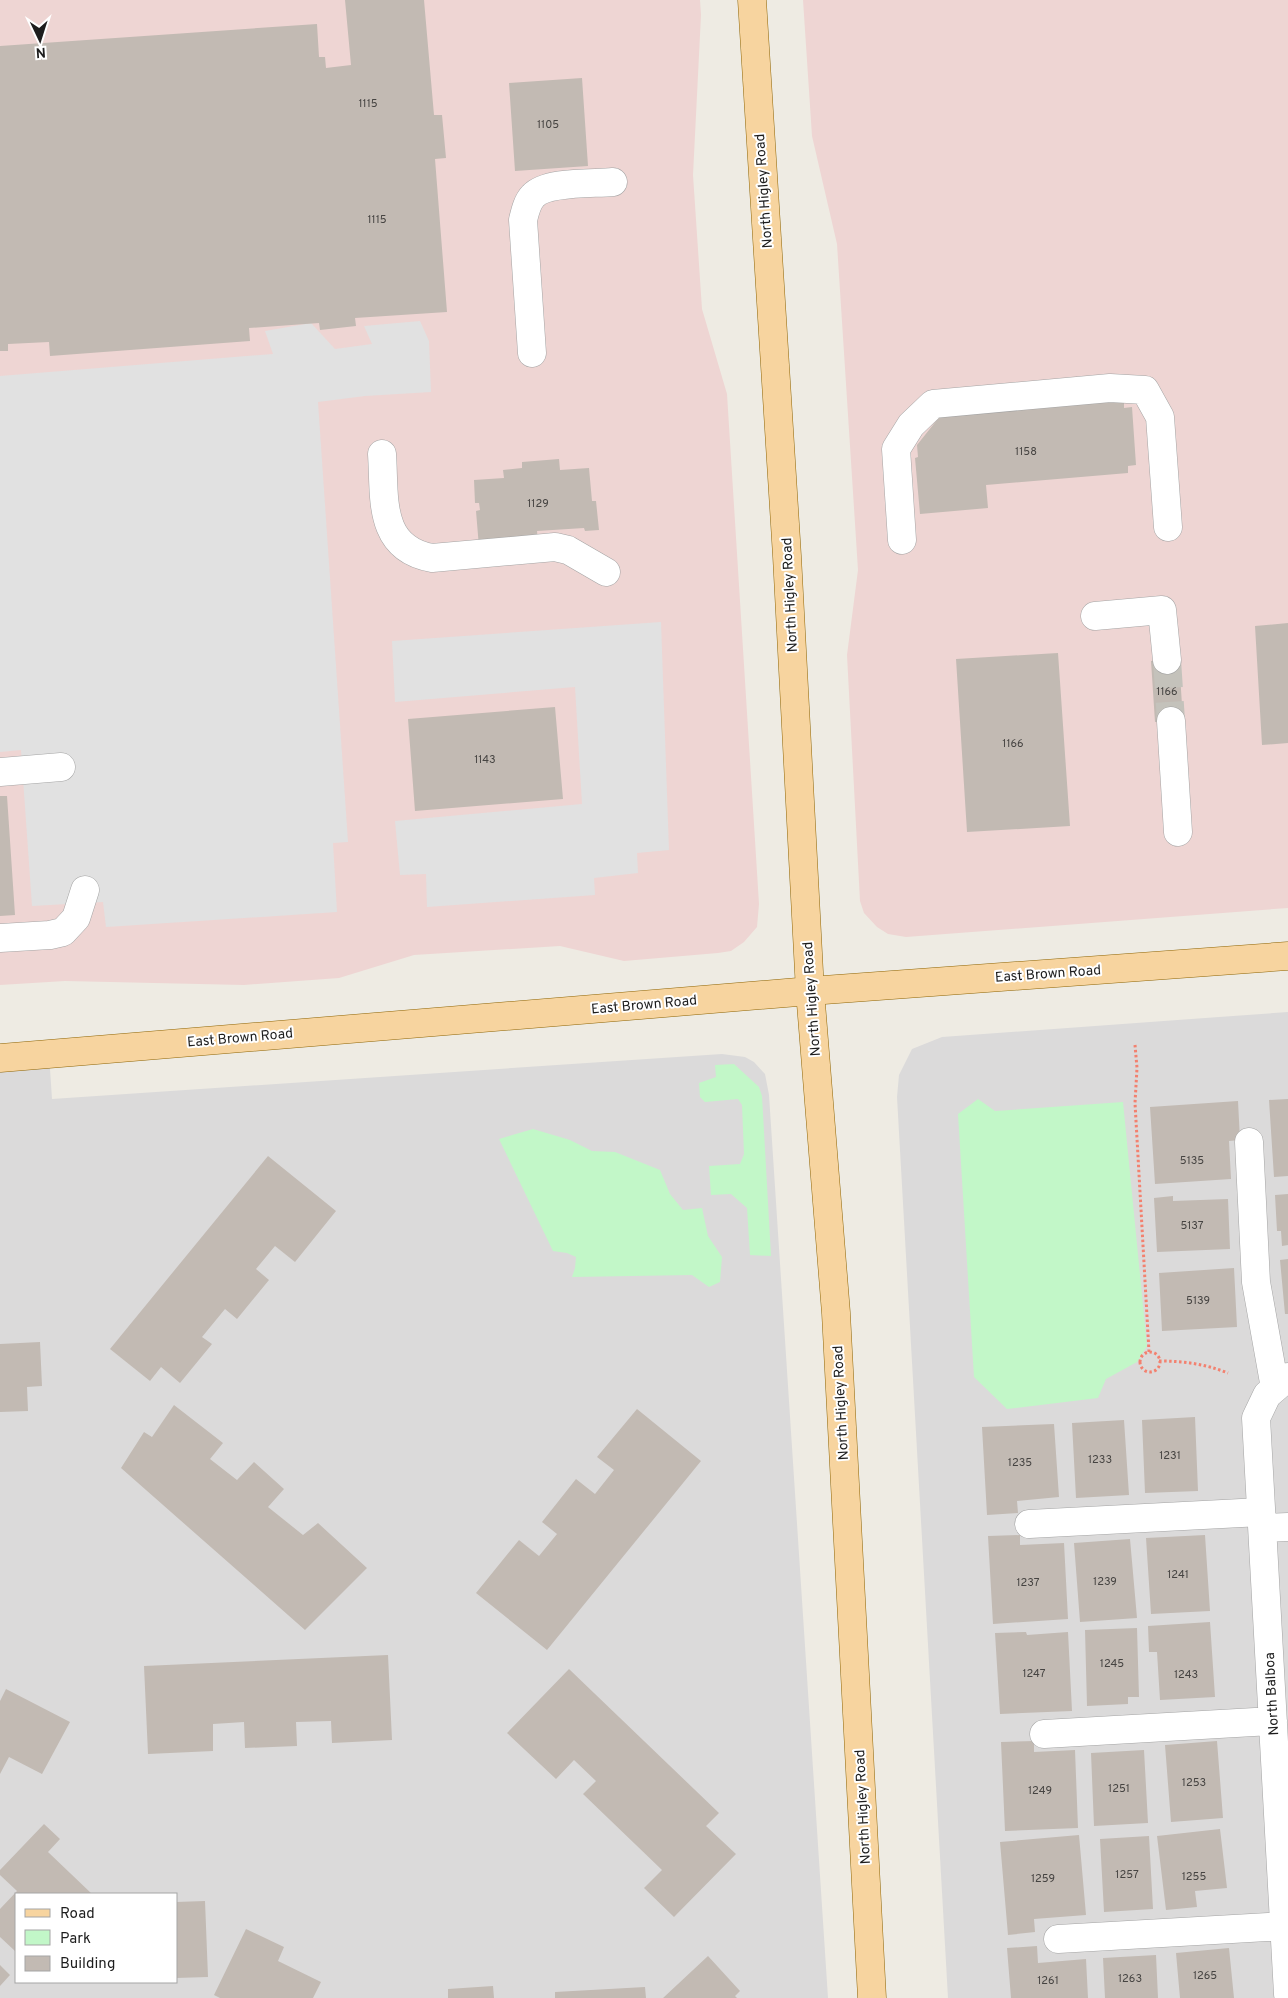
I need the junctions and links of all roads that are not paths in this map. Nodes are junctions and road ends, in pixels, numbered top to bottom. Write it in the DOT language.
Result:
graph roads {
  1 [pos="752,0"];
  2 [pos="612,182"];
  3 [pos="532,354"];
  4 [pos="382,454"];
  5 [pos="1168,528"];
  6 [pos="902,540"];
  7 [pos="606,572"];
  8 [pos="1095,616"];
  9 [pos="1167,660"];
  10 [pos="1171,721"];
  11 [pos="61,767"];
  12 [pos="0,772"];
  13 [pos="1178,832"];
  14 [pos="85,890"];
  15 [pos="0,938"];
  16 [pos="1288,956"];
  17 [pos="810,991"];
  18 [pos="0,1058"];
  19 [pos="1249,1142"];
  20 [pos="1277,1387"];
  21 [pos="1271,1522"];
  22 [pos="1029,1524"];
  23 [pos="1044,1734"];
  24 [pos="1278,1735"];
  25 [pos="1058,1939"];
  26 [pos="1286,1940"];
  27 [pos="1288,1994"];
  28 [pos="872,1998"];
  1 -- 17 [label="main road, North Higley Road"];
  2 -- 3 [label="street"];
  4 -- 7 [label="street"];
  5 -- 6 [label="street"];
  8 -- 9 [label="street"];
  10 -- 13 [label="street"];
  11 -- 12 [label="street"];
  14 -- 15 [label="street"];
  16 -- 17 [label="main road, East Brown Road"];
  17 -- 18 [label="main road, East Brown Road"];
  17 -- 28 [label="main road, North Higley Road"];
  19 -- 20 [label="street"];
  20 -- 21 [label="street, North Balboa"];
  21 -- 22 [label="street"];
  21 -- 24 [label="street, North Balboa"];
  23 -- 24 [label="street"];
  24 -- 26 [label="street, North Balboa"];
  25 -- 26 [label="street"];
  26 -- 27 [label="street, North Balboa"];
}
